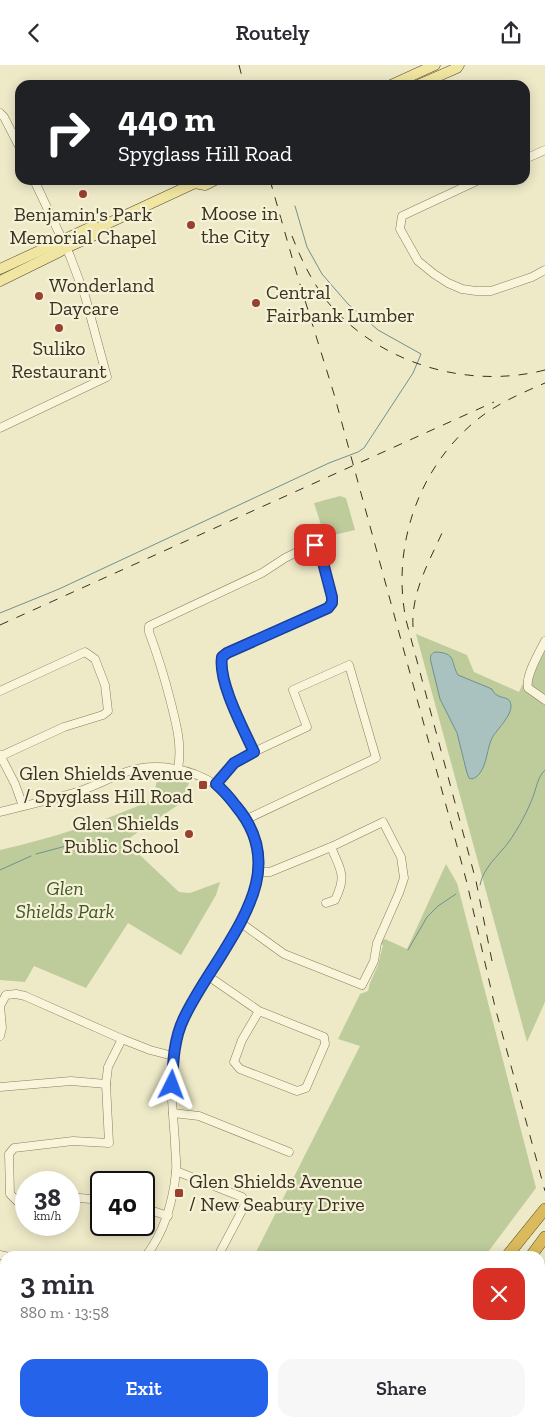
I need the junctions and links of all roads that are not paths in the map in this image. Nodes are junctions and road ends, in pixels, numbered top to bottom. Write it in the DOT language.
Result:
graph roads {
  1 [pos="435,65"];
  2 [pos="459,65"];
  3 [pos="423,67"];
  4 [pos="400,80"];
  5 [pos="429,80"];
  6 [pos="435,80"];
  7 [pos="0,113"];
  8 [pos="15,138"];
  9 [pos="545,150"];
  10 [pos="530,157"];
  11 [pos="36,185"];
  12 [pos="190,185"];
  13 [pos="467,185"];
  14 [pos="64,244"];
  15 [pos="0,269"];
  16 [pos="545,270"];
  17 [pos="0,281"];
  18 [pos="0,428"];
  19 [pos="545,641"];
  20 [pos="0,691"];
  21 [pos="545,700"];
  22 [pos="254,752"];
  23 [pos="0,755"];
  24 [pos="178,769"];
  25 [pos="216,784"];
  26 [pos="23,806"];
  27 [pos="0,812"];
  28 [pos="247,819"];
  29 [pos="331,847"];
  30 [pos="259,872"];
  31 [pos="326,903"];
  32 [pos="241,923"];
  33 [pos="208,976"];
  34 [pos="259,1011"];
  35 [pos="0,1036"];
  36 [pos="122,1039"];
  37 [pos="173,1056"];
  38 [pos="106,1084"];
  39 [pos="0,1087"];
  40 [pos="173,1113"];
  41 [pos="289,1152"];
  42 [pos="176,1171"];
  43 [pos="15,1199"];
  44 [pos="545,1209"];
  45 [pos="155,1212"];
  46 [pos="168,1216"];
  47 [pos="545,1237"];
  48 [pos="150,1251"];
  49 [pos="221,1251"];
  50 [pos="511,1251"];
  51 [pos="534,1251"];
  1 -- 3 [label="main road"];
  2 -- 6 [label="main road"];
  3 -- 4 [label="main road"];
  3 -- 5 [label="street"];
  7 -- 8 [label="street"];
  9 -- 10 [label="street"];
  11 -- 14 [label="street"];
  12 -- 14 [label="main road"];
  13 -- 16 [label="street"];
  14 -- 15 [label="main road"];
  14 -- 17 [label="main road"];
  14 -- 18 [label="street"];
  19 -- 21 [label="street"];
  20 -- 23 [label="street"];
  22 -- 24 [label="street"];
  22 -- 25 [label="street"];
  22 -- 28 [label="street"];
  23 -- 26 [label="street"];
  24 -- 25 [label="street"];
  24 -- 26 [label="street"];
  25 -- 28 [label="street"];
  26 -- 27 [label="street"];
  28 -- 30 [label="street"];
  29 -- 30 [label="street"];
  29 -- 31 [label="street"];
  29 -- 32 [label="street"];
  30 -- 32 [label="street"];
  32 -- 33 [label="street"];
  33 -- 34 [label="street"];
  33 -- 37 [label="street"];
  34 -- 34 [label="street"];
  35 -- 36 [label="street"];
  36 -- 37 [label="street"];
  36 -- 38 [label="street"];
  37 -- 40 [label="street"];
  38 -- 39 [label="street"];
  38 -- 43 [label="street"];
  40 -- 41 [label="street"];
  40 -- 42 [label="street"];
  42 -- 46 [label="street"];
  42 -- 49 [label="street"];
  44 -- 50 [label="highway"];
  45 -- 46 [label="street"];
  46 -- 48 [label="street"];
  47 -- 51 [label="highway"];
}
